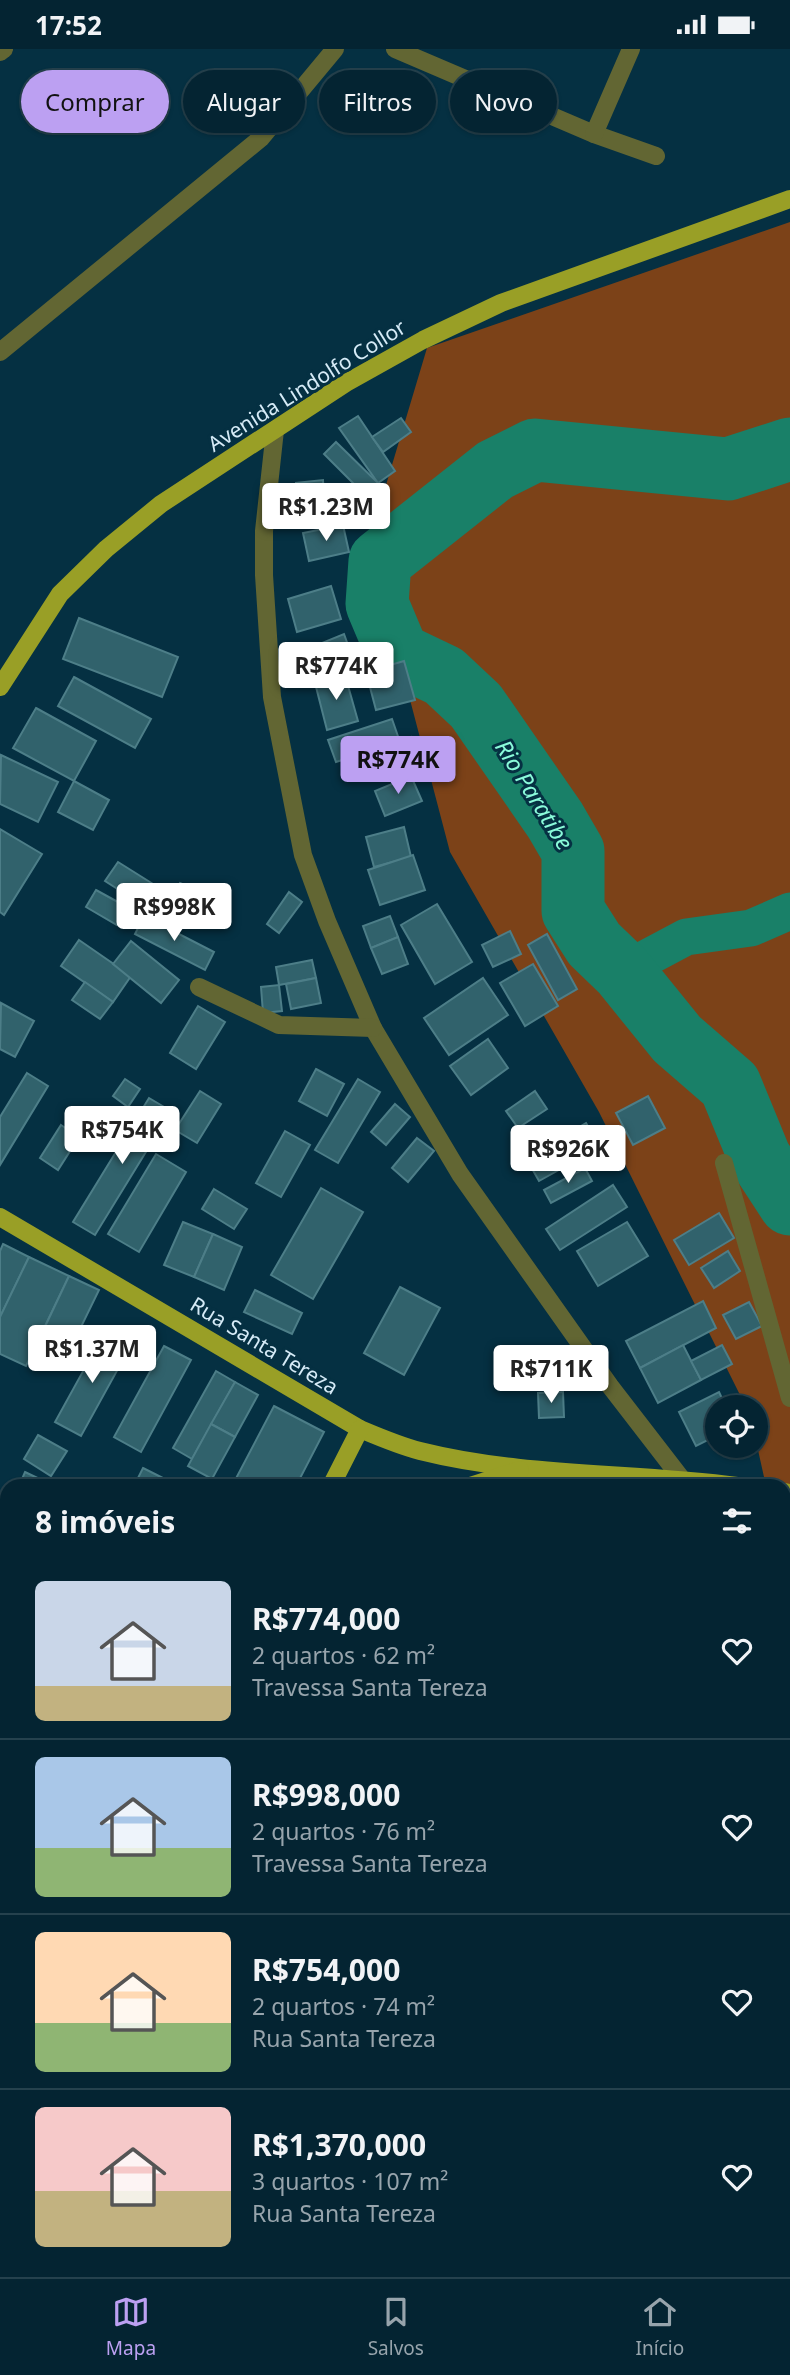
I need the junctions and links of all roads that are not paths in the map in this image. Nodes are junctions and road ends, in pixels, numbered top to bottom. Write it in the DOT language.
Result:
graph roads {
  1 [pos="335,49"];
  2 [pos="395,49"];
  3 [pos="631,49"];
  4 [pos="438,56"];
  5 [pos="594,134"];
  6 [pos="656,156"];
  7 [pos="790,199"];
  8 [pos="0,352"];
  9 [pos="275,429"];
  10 [pos="0,687"];
  11 [pos="199,987"];
  12 [pos="373,1028"];
  13 [pos="724,1163"];
  14 [pos="0,1217"];
  15 [pos="790,1398"];
  16 [pos="360,1429"];
  17 [pos="523,1469"];
  18 [pos="681,1478"];
  19 [pos="335,1479"];
  20 [pos="492,1479"];
  21 [pos="688,1479"];
  1 -- 8 [label="street"];
  2 -- 4 [label="street"];
  3 -- 5 [label="street"];
  4 -- 5 [label="street"];
  5 -- 6 [label="street"];
  7 -- 9 [label="main road, Avenida Lindolfo Collor"];
  9 -- 10 [label="main road, Avenida Lindolfo Collor"];
  9 -- 12 [label="street"];
  11 -- 12 [label="street"];
  12 -- 18 [label="street"];
  13 -- 15 [label="street"];
  14 -- 16 [label="main road, Rua Santa Tereza"];
  16 -- 17 [label="main road, Rua Santa Tereza"];
  16 -- 19 [label="main road"];
  17 -- 18 [label="main road"];
  17 -- 20 [label="main road"];
  18 -- 21 [label="main road"];
}
